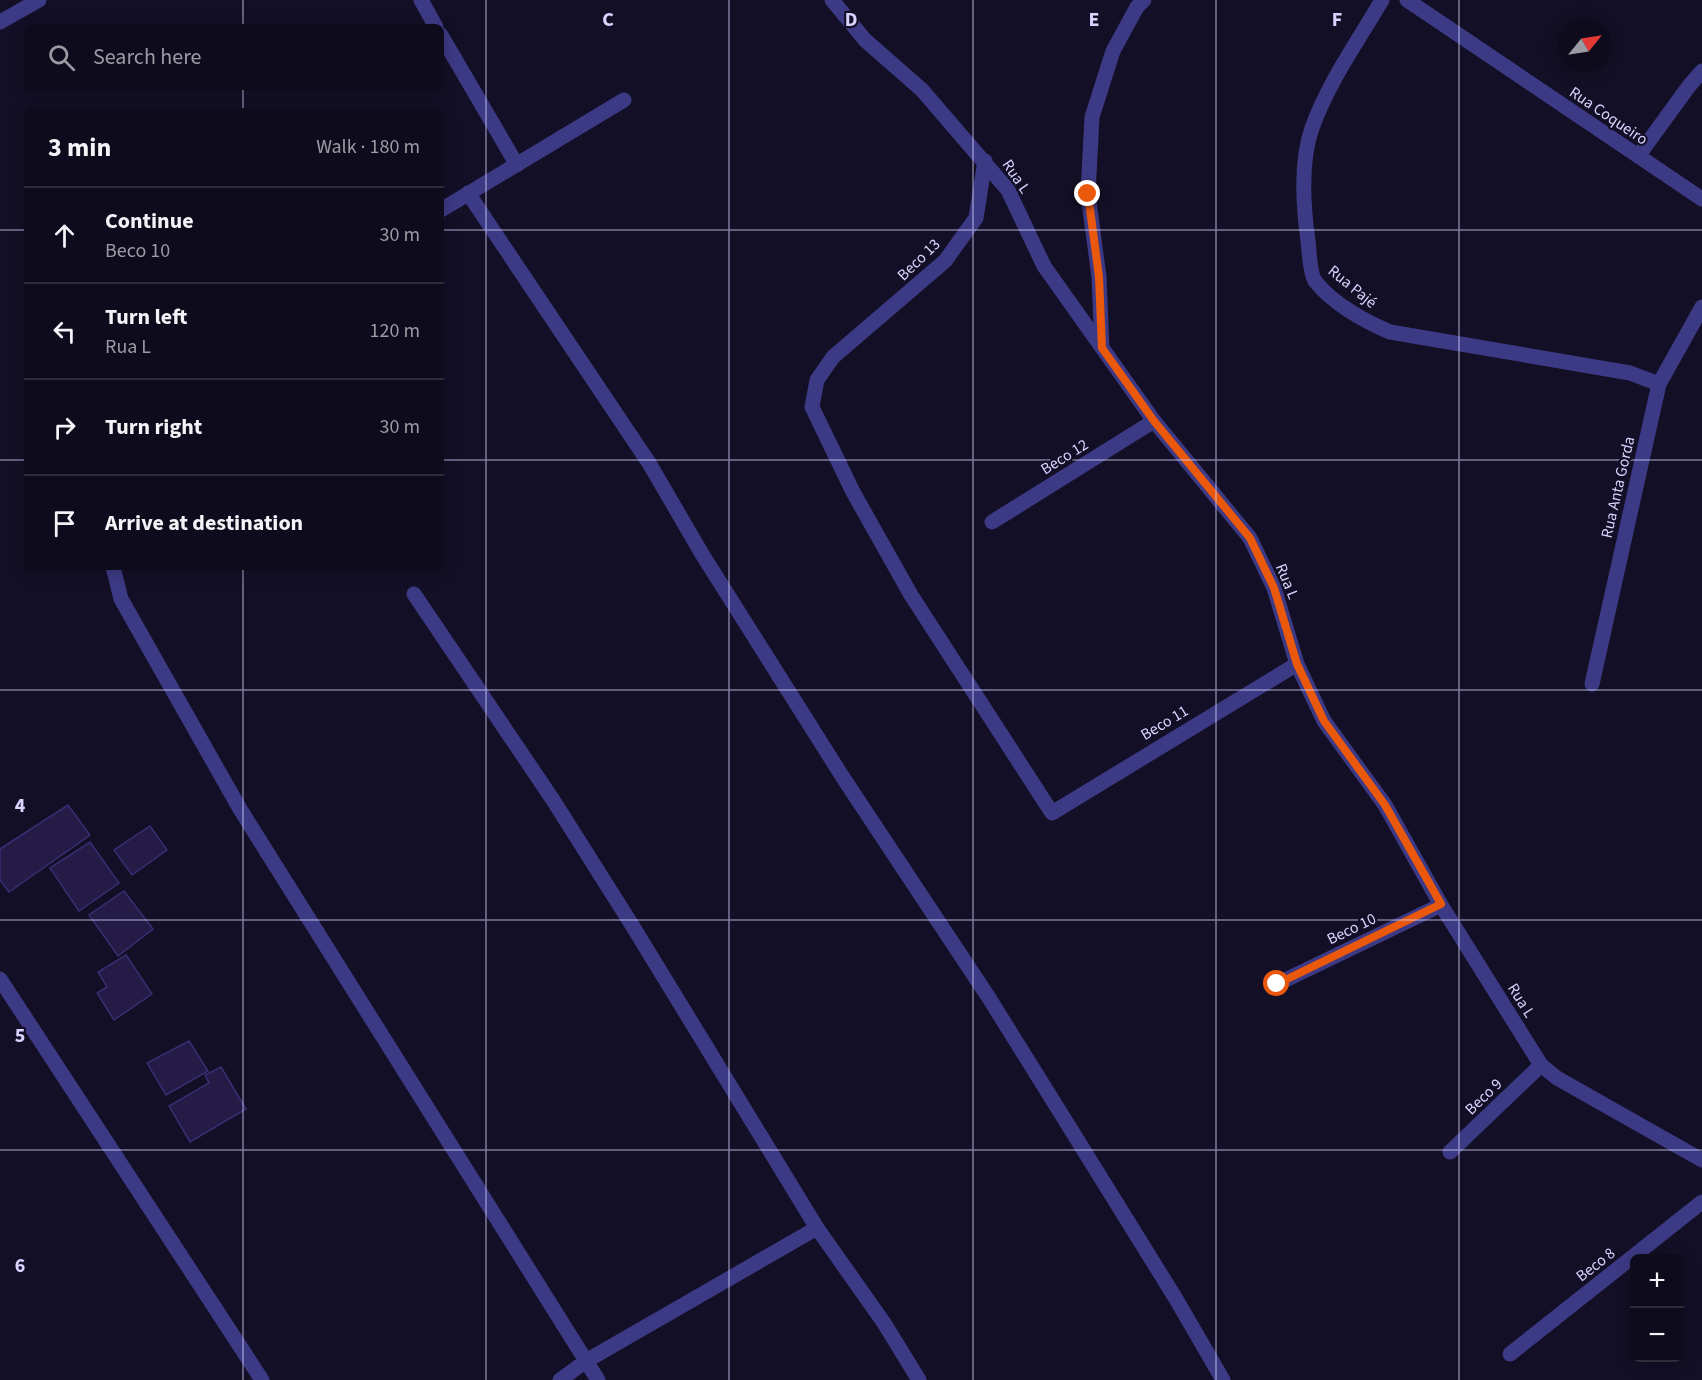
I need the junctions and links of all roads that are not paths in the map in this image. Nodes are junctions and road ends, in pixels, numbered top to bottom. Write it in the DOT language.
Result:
graph roads {
  1 [pos="39,0"];
  2 [pos="421,0"];
  3 [pos="832,0"];
  4 [pos="1144,0"];
  5 [pos="1382,0"];
  6 [pos="1407,0"];
  7 [pos="0,22"];
  8 [pos="434,24"];
  9 [pos="444,40"];
  10 [pos="1702,71"];
  11 [pos="624,100"];
  12 [pos="1638,156"];
  13 [pos="985,161"];
  14 [pos="517,165"];
  15 [pos="468,193"];
  16 [pos="1702,199"];
  17 [pos="444,208"];
  18 [pos="1702,307"];
  19 [pos="1102,348"];
  20 [pos="1659,384"];
  21 [pos="1154,421"];
  22 [pos="992,522"];
  23 [pos="114,570"];
  24 [pos="414,594"];
  25 [pos="1297,664"];
  26 [pos="1592,684"];
  27 [pos="1052,813"];
  28 [pos="1441,904"];
  29 [pos="0,979"];
  30 [pos="1277,984"];
  31 [pos="1541,1065"];
  32 [pos="1450,1152"];
  33 [pos="1702,1160"];
  34 [pos="1702,1202"];
  35 [pos="817,1228"];
  36 [pos="1510,1354"];
  37 [pos="586,1361"];
  38 [pos="262,1380"];
  39 [pos="560,1380"];
  40 [pos="598,1380"];
  41 [pos="919,1380"];
  42 [pos="1223,1380"];
  1 -- 7 [label="street"];
  2 -- 8 [label="street"];
  3 -- 13 [label="street, Rua L"];
  4 -- 19 [label="street"];
  5 -- 20 [label="street, Rua Pajé"];
  6 -- 12 [label="street, Rua Coqueiro"];
  9 -- 14 [label="street"];
  10 -- 12 [label="street"];
  11 -- 14 [label="street"];
  12 -- 16 [label="street, Rua Coqueiro"];
  13 -- 19 [label="street, Rua L"];
  13 -- 27 [label="street, Beco 13"];
  14 -- 15 [label="street"];
  15 -- 17 [label="street"];
  15 -- 42 [label="street"];
  18 -- 20 [label="street, Rua Anta Gorda"];
  19 -- 21 [label="street, Rua L"];
  20 -- 26 [label="street, Rua Anta Gorda"];
  21 -- 22 [label="street, Beco 12"];
  21 -- 25 [label="street, Rua L"];
  23 -- 37 [label="street"];
  24 -- 35 [label="street"];
  25 -- 27 [label="street, Beco 11"];
  25 -- 28 [label="street, Rua L"];
  28 -- 30 [label="street, Beco 10"];
  28 -- 31 [label="street, Rua L"];
  29 -- 38 [label="street"];
  31 -- 32 [label="street, Beco 9"];
  31 -- 33 [label="street, Rua L"];
  34 -- 36 [label="street, Beco 8"];
  35 -- 37 [label="street"];
  35 -- 41 [label="street"];
  37 -- 39 [label="street"];
  37 -- 40 [label="street"];
}
